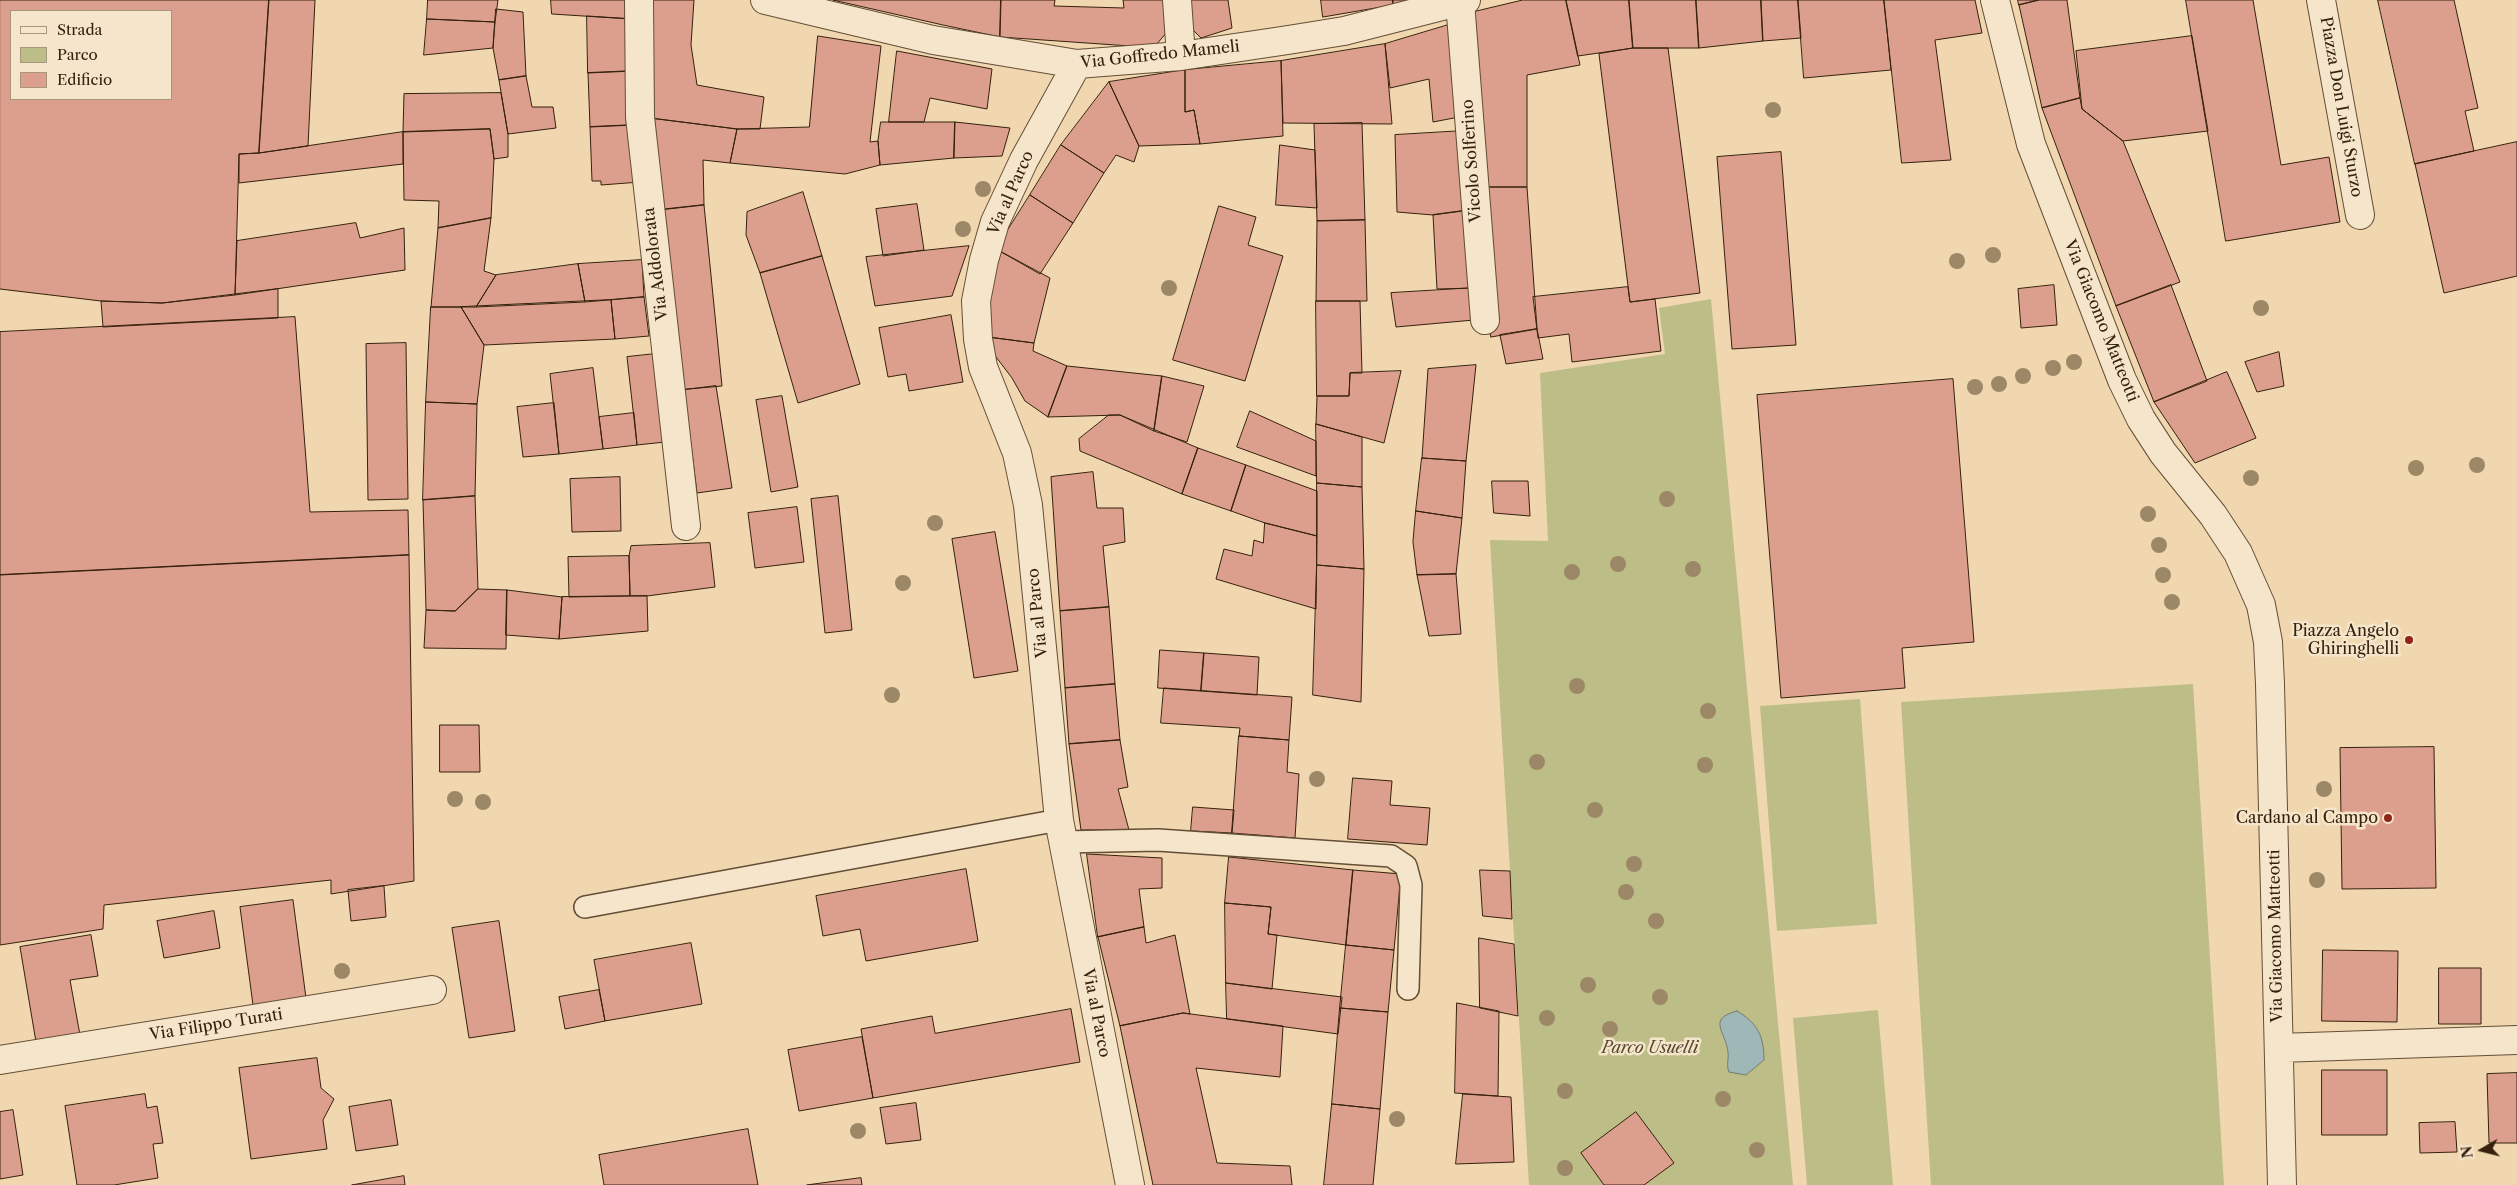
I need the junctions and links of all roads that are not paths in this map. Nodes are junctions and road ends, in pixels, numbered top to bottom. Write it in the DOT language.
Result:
graph roads {
  1 [pos="639,0"];
  2 [pos="765,0"];
  3 [pos="1177,0"];
  4 [pos="1995,0"];
  5 [pos="2321,0"];
  6 [pos="1463,1"];
  7 [pos="1181,56"];
  8 [pos="1078,64"];
  9 [pos="2360,215"];
  10 [pos="1484,320"];
  11 [pos="686,526"];
  12 [pos="1061,831"];
  13 [pos="585,907"];
  14 [pos="1408,989"];
  15 [pos="432,990"];
  16 [pos="2517,1040"];
  17 [pos="2279,1048"];
  18 [pos="0,1060"];
  19 [pos="1130,1185"];
  20 [pos="2282,1185"];
  1 -- 11 [label="street, Via Addolorata"];
  2 -- 8 [label="street, Via Goffredo Mameli"];
  3 -- 7 [label="street"];
  4 -- 17 [label="street, Via Giacomo Matteotti"];
  5 -- 9 [label="street, Piazza Don Luigi Sturzo"];
  6 -- 7 [label="street, Via Goffredo Mameli"];
  6 -- 10 [label="street, Vicolo Solferino"];
  7 -- 8 [label="street, Via Goffredo Mameli"];
  8 -- 12 [label="street, Via al Parco"];
  12 -- 13 [label="lane"];
  12 -- 14 [label="lane"];
  12 -- 19 [label="street, Via al Parco"];
  15 -- 18 [label="street, Via Filippo Turati"];
  16 -- 17 [label="street"];
  17 -- 20 [label="street, Via Giacomo Matteotti"];
}
